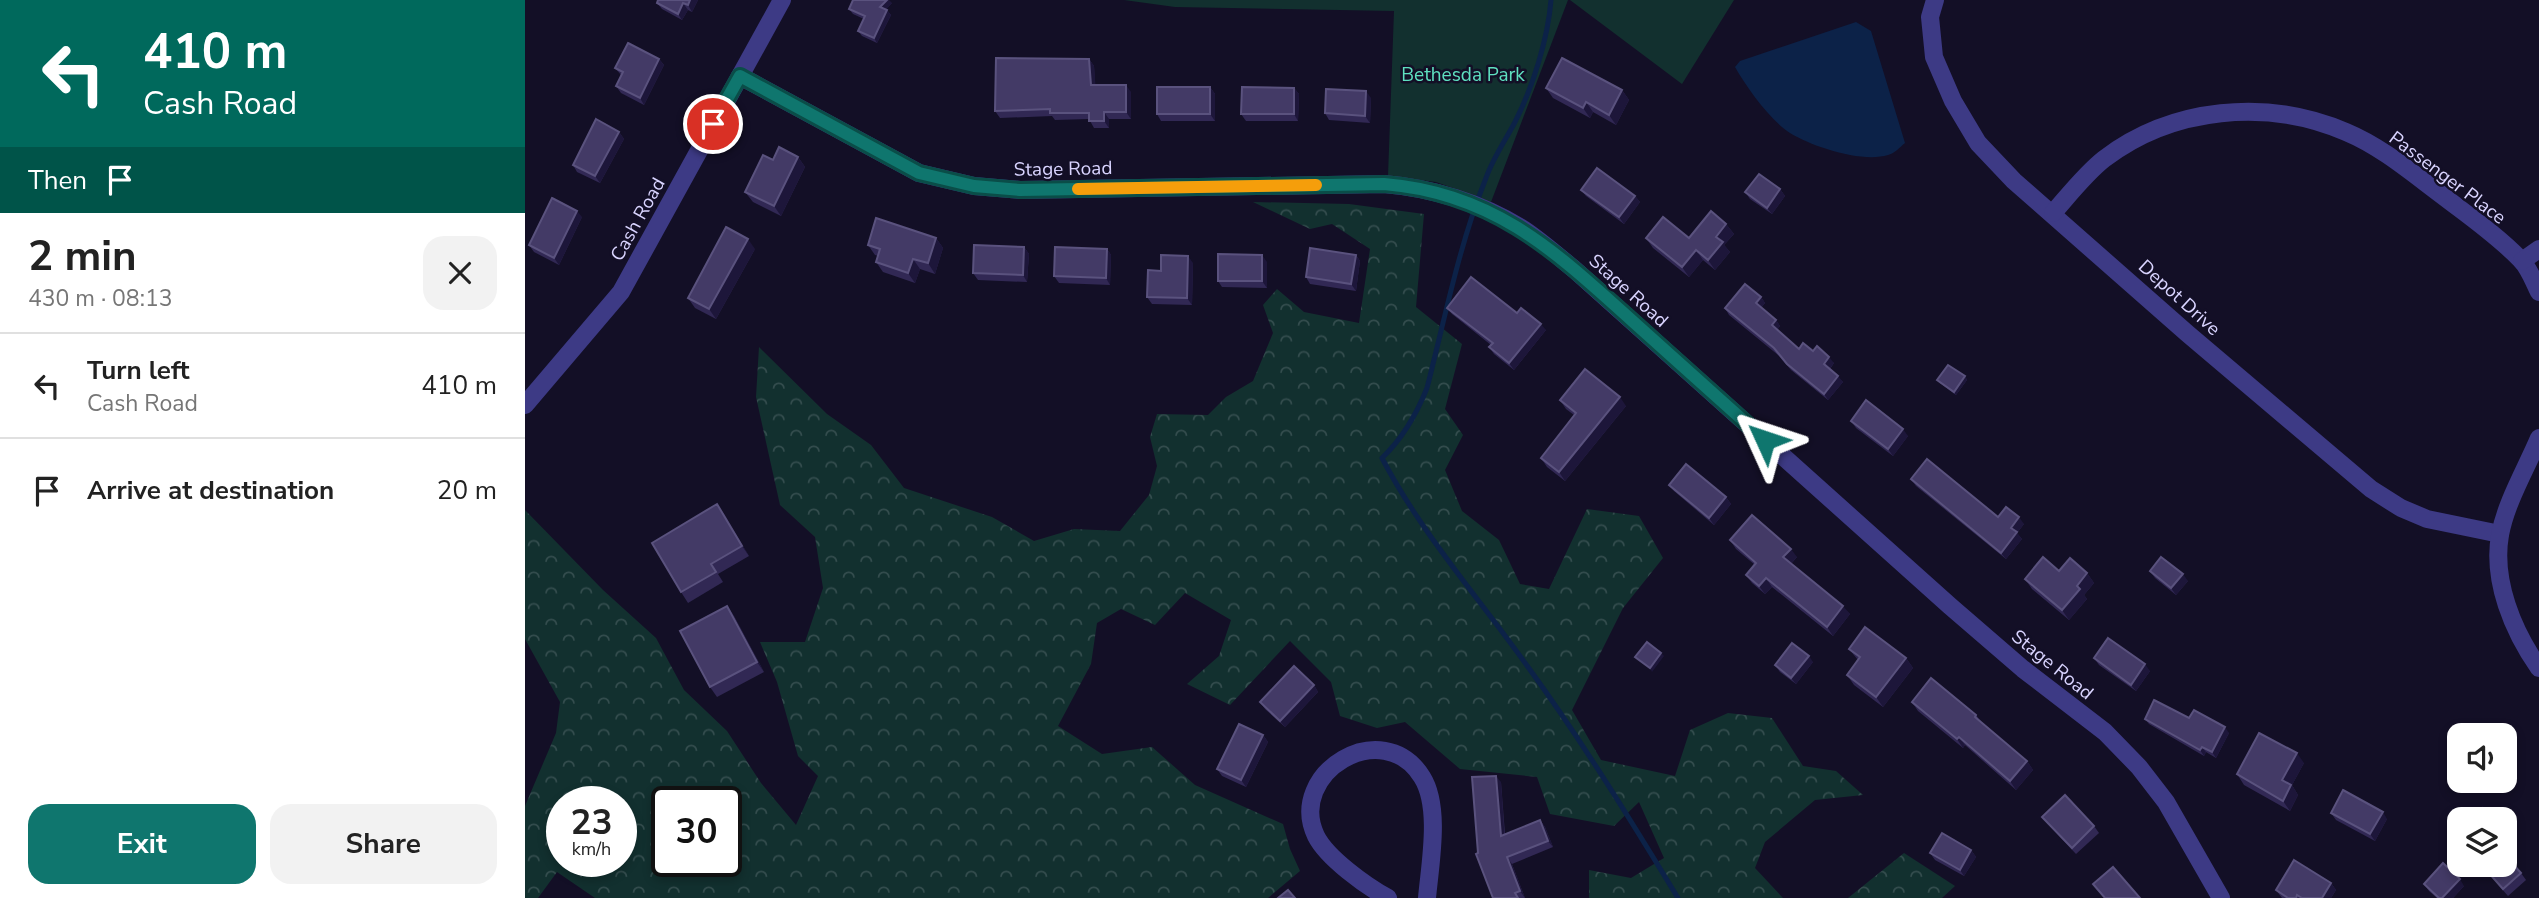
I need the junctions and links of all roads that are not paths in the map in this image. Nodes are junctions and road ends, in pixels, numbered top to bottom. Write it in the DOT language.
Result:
graph roads {
  1 [pos="782,0"];
  2 [pos="1935,0"];
  3 [pos="740,76"];
  4 [pos="2053,213"];
  5 [pos="2539,249"];
  6 [pos="2522,261"];
  7 [pos="2539,292"];
  8 [pos="525,405"];
  9 [pos="2539,439"];
  10 [pos="2500,534"];
  11 [pos="2539,668"];
  12 [pos="1388,898"];
  13 [pos="1427,898"];
  14 [pos="2221,898"];
  1 -- 3 [label="street, Cash Road"];
  2 -- 4 [label="street, Depot Drive"];
  3 -- 8 [label="street, Cash Road"];
  3 -- 14 [label="street, Stage Road"];
  4 -- 6 [label="street, Passenger Place"];
  4 -- 10 [label="street, Depot Drive"];
  5 -- 6 [label="street"];
  6 -- 7 [label="street, Passenger Place"];
  9 -- 10 [label="street"];
  10 -- 11 [label="street"];
  12 -- 13 [label="street"];
}
